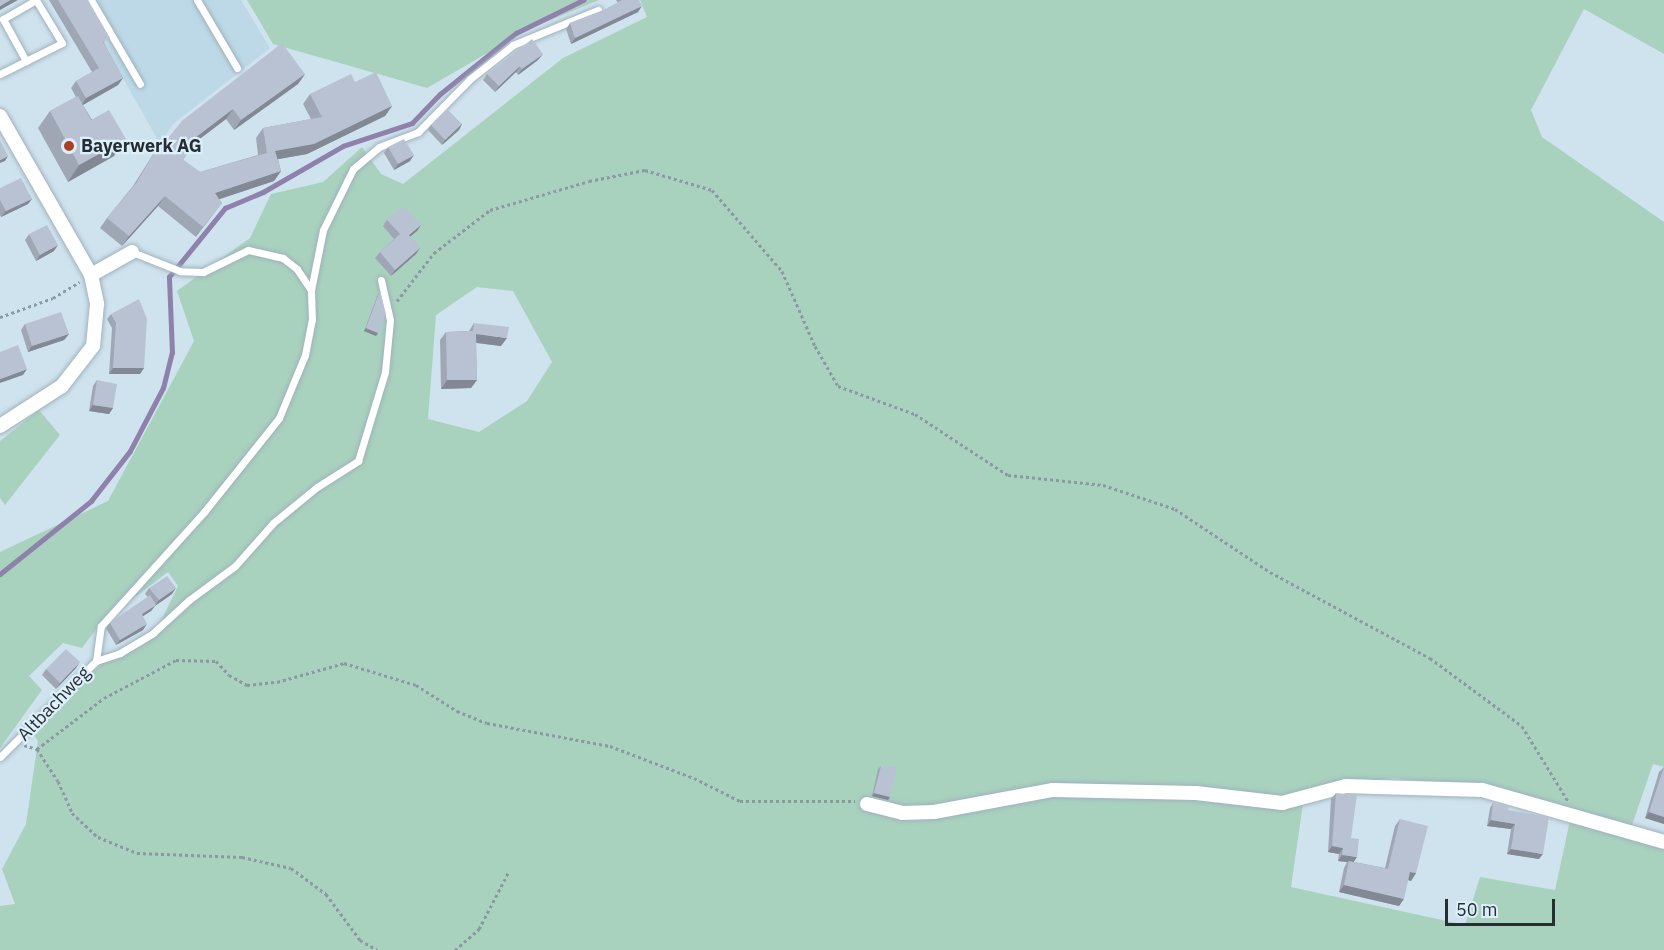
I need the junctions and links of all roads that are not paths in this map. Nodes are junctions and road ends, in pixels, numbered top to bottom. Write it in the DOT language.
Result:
graph roads {
  1 [pos="91,0"];
  2 [pos="196,0"];
  3 [pos="598,10"];
  4 [pos="26,61"];
  5 [pos="237,68"];
  6 [pos="0,74"];
  7 [pos="141,84"];
  8 [pos="0,116"];
  9 [pos="132,252"];
  10 [pos="91,275"];
  11 [pos="381,280"];
  12 [pos="310,290"];
  13 [pos="0,426"];
  14 [pos="96,661"];
  15 [pos="0,757"];
  16 [pos="867,804"];
  17 [pos="1664,842"];
  1 -- 7 [label="lane"];
  2 -- 5 [label="lane"];
  3 -- 12 [label="lane"];
  4 -- 4 [label="lane"];
  4 -- 6 [label="lane"];
  8 -- 10 [label="street"];
  9 -- 10 [label="street"];
  9 -- 12 [label="lane"];
  10 -- 13 [label="street"];
  11 -- 14 [label="lane"];
  12 -- 14 [label="lane, Altbachweg"];
  14 -- 15 [label="lane, Altbachweg"];
  16 -- 17 [label="street"];
}
